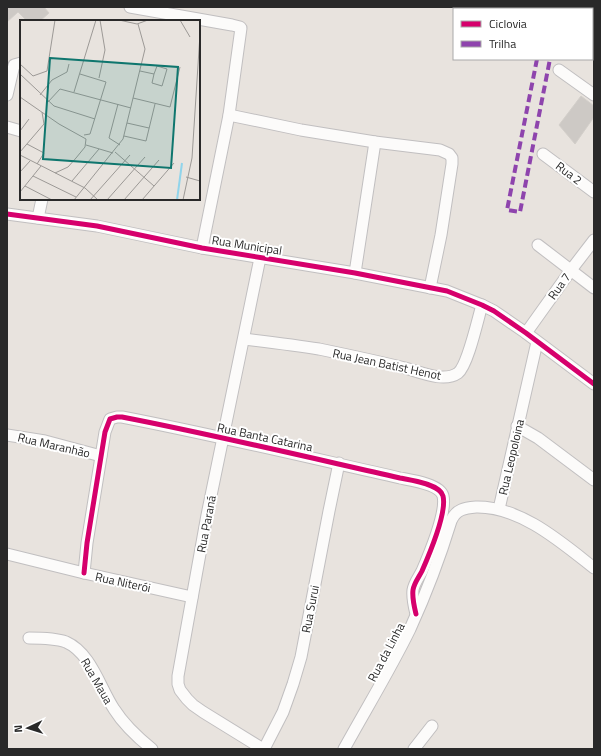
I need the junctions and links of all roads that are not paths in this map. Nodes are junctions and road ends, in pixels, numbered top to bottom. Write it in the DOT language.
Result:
graph roads {
  1 [pos="130,7"];
  2 [pos="20,63"];
  3 [pos="559,70"];
  4 [pos="7,95"];
  5 [pos="594,95"];
  6 [pos="229,115"];
  7 [pos="7,127"];
  8 [pos="20,131"];
  9 [pos="375,142"];
  10 [pos="543,154"];
  11 [pos="594,192"];
  12 [pos="42,200"];
  13 [pos="7,214"];
  14 [pos="38,218"];
  15 [pos="594,240"];
  16 [pos="538,245"];
  17 [pos="202,248"];
  18 [pos="260,258"];
  19 [pos="571,270"];
  20 [pos="355,273"];
  21 [pos="430,288"];
  22 [pos="594,288"];
  23 [pos="482,304"];
  24 [pos="526,333"];
  25 [pos="244,339"];
  26 [pos="537,342"];
  27 [pos="594,384"];
  28 [pos="517,426"];
  29 [pos="7,435"];
  30 [pos="223,439"];
  31 [pos="101,456"];
  32 [pos="339,464"];
  33 [pos="594,480"];
  34 [pos="499,508"];
  35 [pos="7,554"];
  36 [pos="594,568"];
  37 [pos="84,573"];
  38 [pos="192,597"];
  39 [pos="416,614"];
  40 [pos="29,638"];
  41 [pos="432,726"];
  42 [pos="152,749"];
  43 [pos="264,749"];
  44 [pos="344,749"];
  45 [pos="414,749"];
  1 -- 6 [label="street, Rua Municipal"];
  2 -- 4 [label="street"];
  3 -- 5 [label="street"];
  6 -- 9 [label="street"];
  6 -- 17 [label="street, Rua Municipal"];
  7 -- 8 [label="street"];
  9 -- 20 [label="street"];
  9 -- 21 [label="street"];
  10 -- 11 [label="street, Rua 2"];
  12 -- 14 [label="street"];
  13 -- 14 [label="street, Rua Municipal"];
  14 -- 17 [label="street, Rua Municipal"];
  15 -- 19 [label="street, Rua 7"];
  16 -- 19 [label="street"];
  17 -- 18 [label="street, Rua Municipal"];
  18 -- 20 [label="street, Rua Municipal"];
  18 -- 25 [label="street, Rua Paraná"];
  19 -- 22 [label="street"];
  19 -- 24 [label="street, Rua 7"];
  20 -- 21 [label="street, Rua Municipal"];
  21 -- 23 [label="street, Rua Municipal"];
  23 -- 24 [label="street, Rua Municipal"];
  23 -- 25 [label="street, Rua Jean Batist Henot"];
  24 -- 26 [label="street, Rua Municipal"];
  25 -- 30 [label="street, Rua Paraná"];
  26 -- 27 [label="street, Rua Municipal"];
  26 -- 28 [label="street, Rua Leopoloina"];
  28 -- 33 [label="street"];
  28 -- 34 [label="street, Rua Leopoloina"];
  29 -- 31 [label="street, Rua Maranhão"];
  30 -- 31 [label="street, Rua Banta Catarina"];
  30 -- 32 [label="street, Rua Banta Catarina"];
  30 -- 38 [label="street, Rua Paraná"];
  31 -- 37 [label="street, Rua Banta Catarina"];
  32 -- 39 [label="street, Rua Banta Catarina"];
  32 -- 43 [label="street, Rua Surui"];
  34 -- 36 [label="street, Rua Leopoloina"];
  34 -- 39 [label="street, Rua da Linha"];
  35 -- 37 [label="street, Rua Niterói"];
  37 -- 38 [label="street, Rua Niterói"];
  38 -- 43 [label="street, Rua Paraná"];
  39 -- 44 [label="street, Rua da Linha"];
  40 -- 42 [label="street, Rua Maua"];
  41 -- 45 [label="street"];
}
